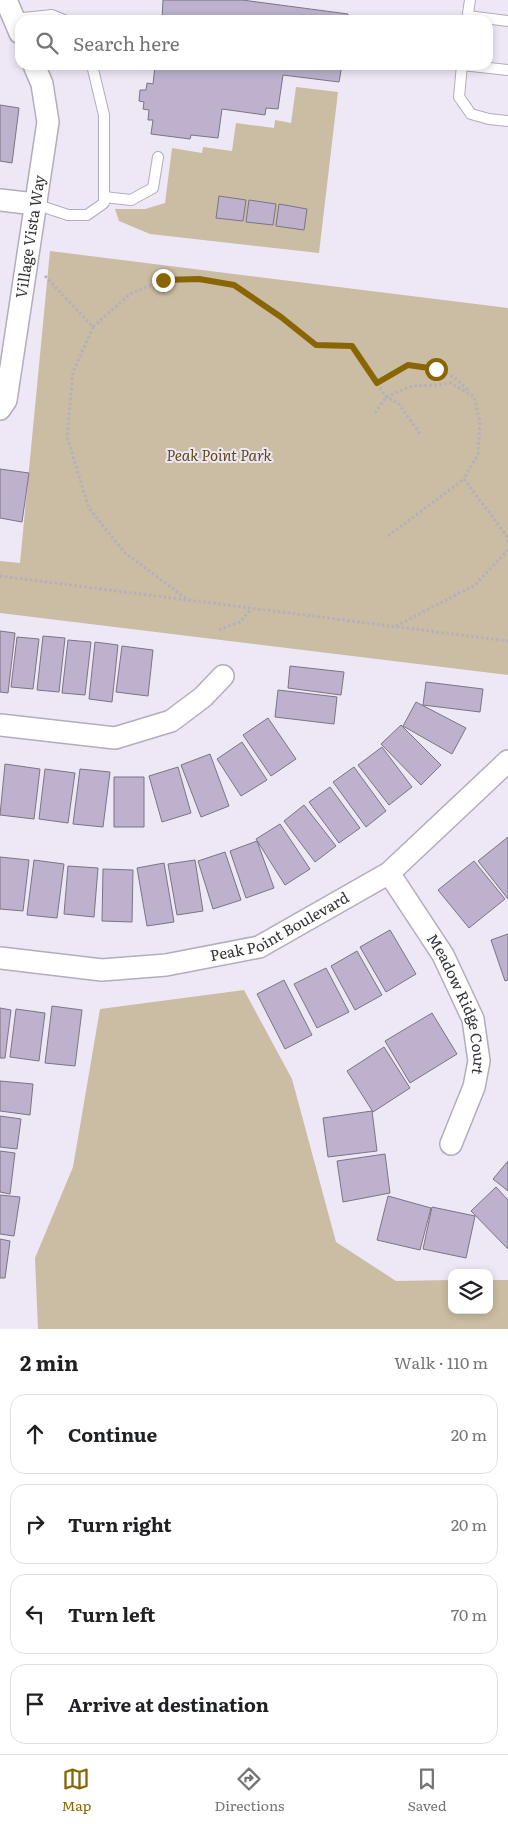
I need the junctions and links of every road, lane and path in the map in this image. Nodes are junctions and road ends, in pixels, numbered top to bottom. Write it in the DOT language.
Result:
graph roads {
  1 [pos="6,0"];
  2 [pos="470,0"];
  3 [pos="468,15"];
  4 [pos="493,20"];
  5 [pos="15,21"];
  6 [pos="508,21"];
  7 [pos="493,68"];
  8 [pos="36,70"];
  9 [pos="93,70"];
  10 [pos="462,70"];
  11 [pos="508,70"];
  12 [pos="508,121"];
  13 [pos="158,156"];
  14 [pos="104,197"];
  15 [pos="0,200"];
  16 [pos="35,204"];
  17 [pos="44,274"];
  18 [pos="93,327"];
  19 [pos="377,383"];
  20 [pos="474,396"];
  21 [pos="386,397"];
  22 [pos="0,408"];
  23 [pos="375,413"];
  24 [pos="421,435"];
  25 [pos="464,479"];
  26 [pos="388,536"];
  27 [pos="508,543"];
  28 [pos="508,550"];
  29 [pos="0,576"];
  30 [pos="188,600"];
  31 [pos="252,609"];
  32 [pos="396,627"];
  33 [pos="219,630"];
  34 [pos="508,641"];
  35 [pos="223,676"];
  36 [pos="0,725"];
  37 [pos="508,761"];
  38 [pos="389,873"];
  39 [pos="0,958"];
  40 [pos="451,1144"];
  1 -- 5 [label="street"];
  2 -- 3 [label="lane"];
  4 -- 6 [label="lane"];
  7 -- 11 [label="lane"];
  8 -- 16 [label="street, Village Vista Way"];
  9 -- 14 [label="lane"];
  10 -- 12 [label="lane"];
  13 -- 14 [label="lane"];
  14 -- 16 [label="lane"];
  15 -- 16 [label="street"];
  16 -- 22 [label="street, Village Vista Way"];
  17 -- 18 [label="path"];
  18 -- 19 [label="path"];
  18 -- 30 [label="path"];
  19 -- 20 [label="path"];
  19 -- 21 [label="path"];
  20 -- 21 [label="path"];
  20 -- 25 [label="path"];
  21 -- 23 [label="path"];
  21 -- 24 [label="path"];
  25 -- 26 [label="path"];
  25 -- 27 [label="path"];
  28 -- 32 [label="path"];
  29 -- 30 [label="path"];
  30 -- 31 [label="path"];
  31 -- 32 [label="path"];
  31 -- 33 [label="path"];
  32 -- 34 [label="path"];
  35 -- 36 [label="street"];
  37 -- 38 [label="street, Peak Point Boulevard"];
  38 -- 39 [label="street, Peak Point Boulevard"];
  38 -- 40 [label="street, Meadow Ridge Court"];
}
